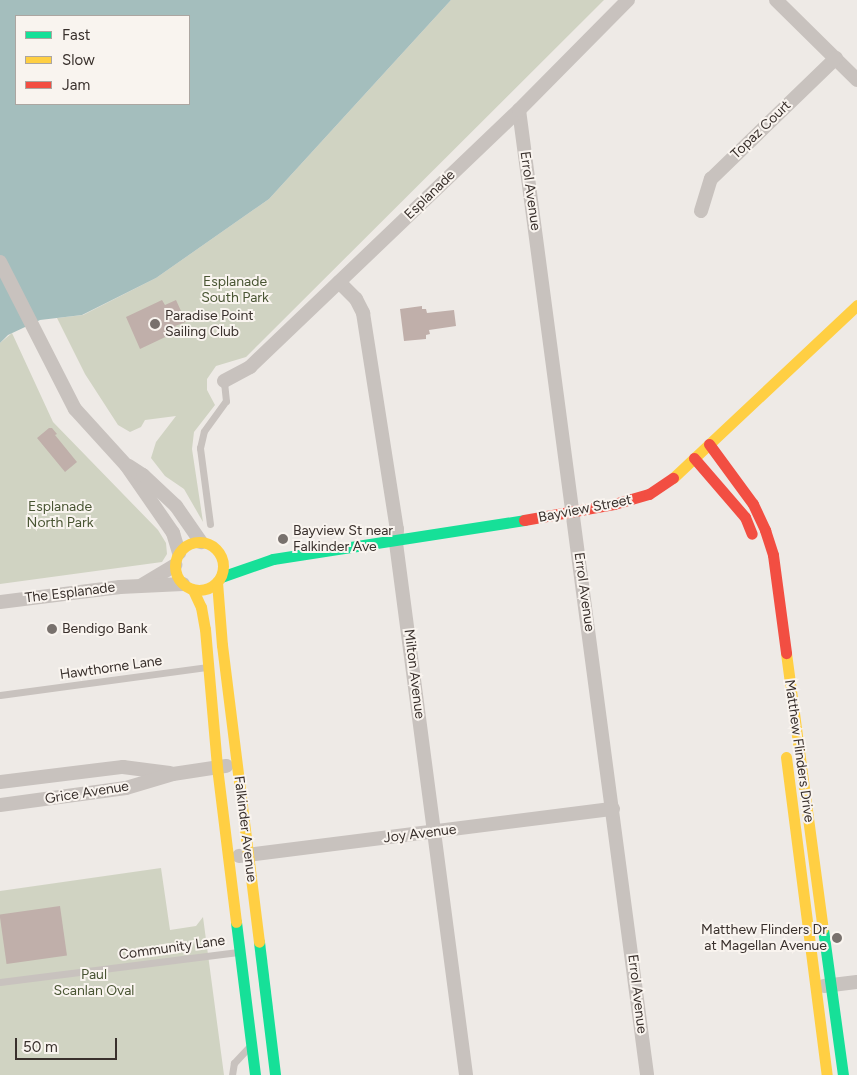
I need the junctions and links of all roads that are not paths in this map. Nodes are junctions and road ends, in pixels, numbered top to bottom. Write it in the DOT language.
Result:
graph roads {
  1 [pos="628,0"];
  2 [pos="776,0"];
  3 [pos="836,58"];
  4 [pos="857,80"];
  5 [pos="519,110"];
  6 [pos="701,211"];
  7 [pos="0,262"];
  8 [pos="339,282"];
  9 [pos="857,305"];
  10 [pos="224,381"];
  11 [pos="709,444"];
  12 [pos="694,458"];
  13 [pos="126,465"];
  14 [pos="573,512"];
  15 [pos="210,524"];
  16 [pos="756,541"];
  17 [pos="201,542"];
  18 [pos="396,543"];
  19 [pos="219,552"];
  20 [pos="177,559"];
  21 [pos="273,559"];
  22 [pos="219,579"];
  23 [pos="141,585"];
  24 [pos="188,587"];
  25 [pos="0,602"];
  26 [pos="225,665"];
  27 [pos="208,667"];
  28 [pos="0,695"];
  29 [pos="784,742"];
  30 [pos="237,765"];
  31 [pos="217,767"];
  32 [pos="134,768"];
  33 [pos="173,774"];
  34 [pos="0,782"];
  35 [pos="137,785"];
  36 [pos="0,805"];
  37 [pos="613,809"];
  38 [pos="434,832"];
  39 [pos="249,854"];
  40 [pos="227,857"];
  41 [pos="248,950"];
  42 [pos="0,982"];
  43 [pos="857,982"];
  44 [pos="831,986"];
  45 [pos="816,988"];
  46 [pos="251,1046"];
  47 [pos="232,1075"];
  48 [pos="255,1075"];
  49 [pos="275,1075"];
  50 [pos="466,1075"];
  51 [pos="648,1075"];
  52 [pos="827,1075"];
  53 [pos="842,1075"];
  1 -- 5 [label="street, Esplanade"];
  2 -- 3 [label="street"];
  3 -- 4 [label="street"];
  3 -- 6 [label="street, Topaz Court"];
  5 -- 8 [label="street, Esplanade"];
  5 -- 14 [label="street, Errol Avenue"];
  7 -- 13 [label="street"];
  8 -- 10 [label="street, Esplanade"];
  8 -- 18 [label="street, Milton Avenue"];
  9 -- 11 [label="street, Bayview Street"];
  10 -- 15 [label="lane"];
  11 -- 12 [label="street, Bayview Street"];
  11 -- 44 [label="street, Matthew Flinders Drive"];
  12 -- 14 [label="street, Bayview Street"];
  12 -- 16 [label="street"];
  13 -- 17 [label="street"];
  13 -- 20 [label="street"];
  14 -- 18 [label="street, Bayview Street"];
  14 -- 37 [label="street, Errol Avenue"];
  17 -- 19 [label="street"];
  17 -- 20 [label="street"];
  18 -- 21 [label="street, Bayview Street"];
  18 -- 38 [label="street, Milton Avenue"];
  19 -- 21 [label="street, Bayview Street"];
  19 -- 22 [label="street"];
  20 -- 23 [label="street, The Esplanade"];
  20 -- 24 [label="street"];
  21 -- 22 [label="street, Bayview Street"];
  22 -- 24 [label="street"];
  22 -- 26 [label="street, Falkinder Avenue"];
  23 -- 24 [label="street, The Esplanade"];
  23 -- 25 [label="street, The Esplanade"];
  24 -- 27 [label="street, Falkinder Avenue"];
  26 -- 27 [label="lane, Hawthorne Lane"];
  26 -- 30 [label="street, Falkinder Avenue"];
  27 -- 28 [label="lane, Hawthorne Lane"];
  27 -- 31 [label="street, Falkinder Avenue"];
  29 -- 45 [label="street, Matthew Flinders Drive"];
  30 -- 31 [label="street, Grice Avenue"];
  30 -- 39 [label="street, Falkinder Avenue"];
  31 -- 33 [label="street, Grice Avenue"];
  31 -- 40 [label="street, Falkinder Avenue"];
  32 -- 33 [label="street, Grice Avenue"];
  32 -- 34 [label="street, Grice Avenue"];
  32 -- 35 [label="street"];
  33 -- 35 [label="street, Grice Avenue"];
  35 -- 36 [label="street, Grice Avenue"];
  37 -- 38 [label="street, Joy Avenue"];
  37 -- 51 [label="street, Errol Avenue"];
  38 -- 39 [label="street, Joy Avenue"];
  38 -- 50 [label="street, Milton Avenue"];
  39 -- 40 [label="street, Joy Avenue"];
  39 -- 41 [label="street, Falkinder Avenue"];
  40 -- 41 [label="street, Falkinder Avenue"];
  41 -- 42 [label="lane, Community Lane"];
  41 -- 46 [label="street, Falkinder Avenue"];
  41 -- 49 [label="street, Falkinder Avenue"];
  43 -- 44 [label="street"];
  44 -- 45 [label="street"];
  44 -- 53 [label="street, Matthew Flinders Drive"];
  45 -- 52 [label="street, Matthew Flinders Drive"];
  46 -- 47 [label="lane"];
  46 -- 48 [label="street, Falkinder Avenue"];
}
